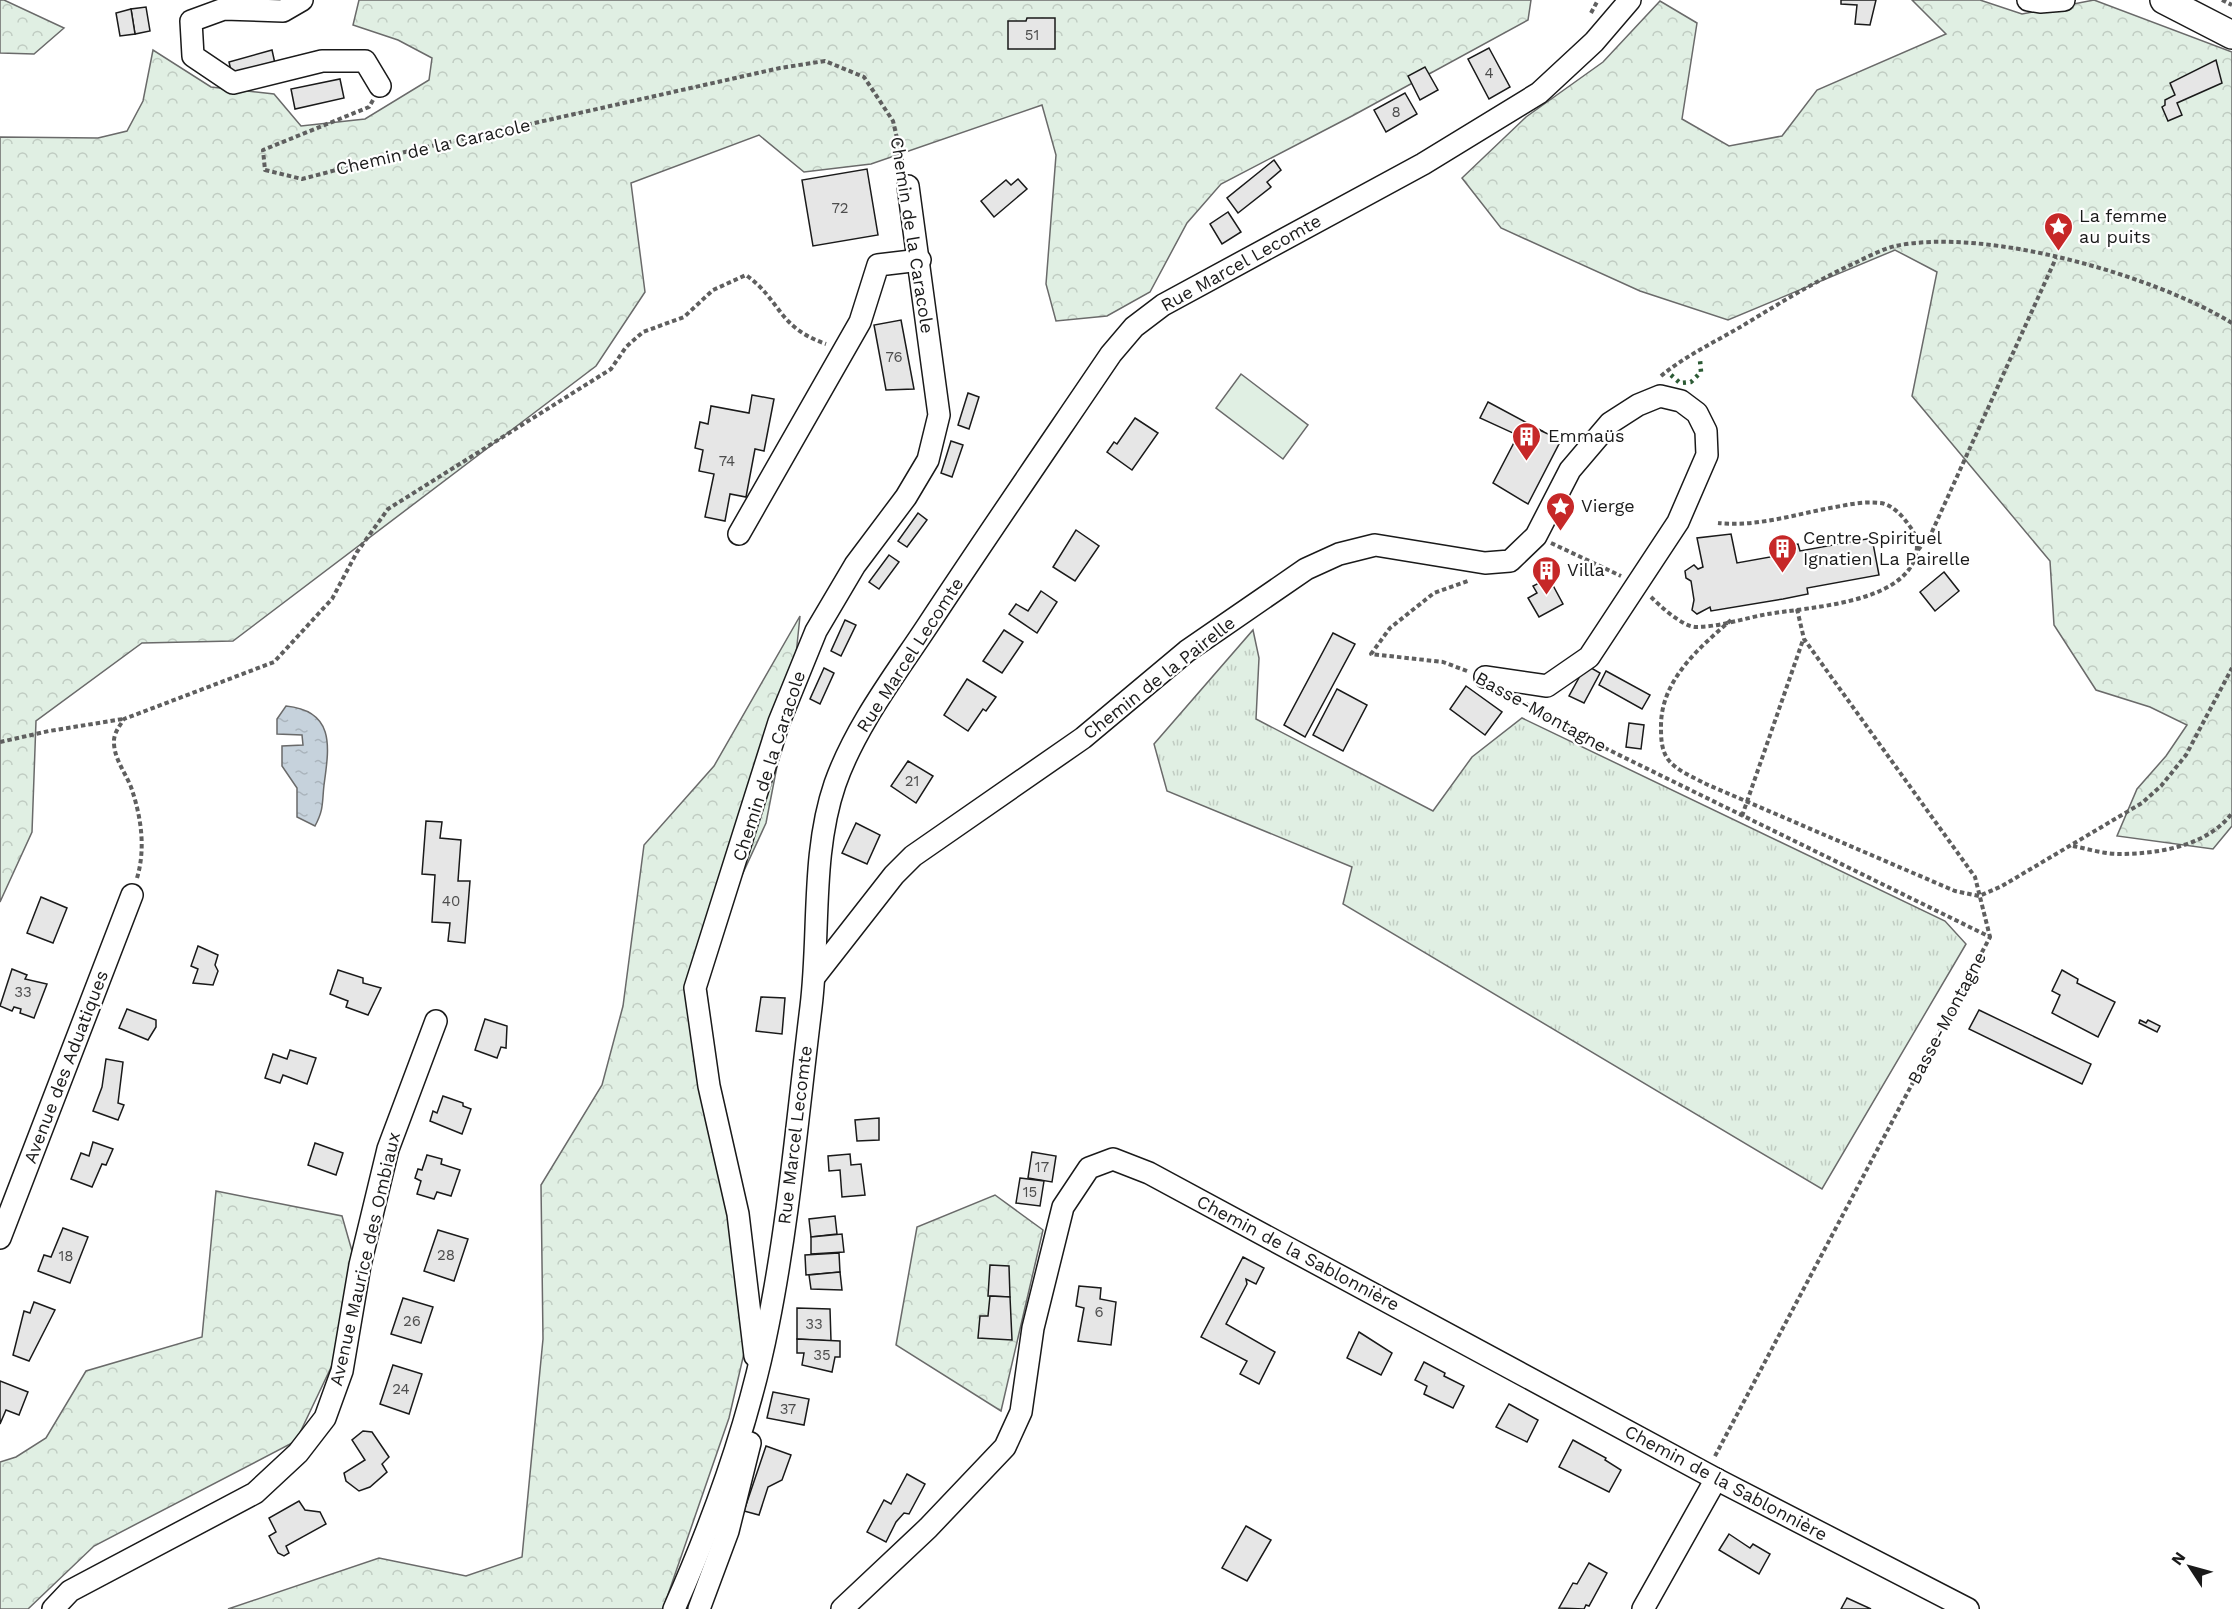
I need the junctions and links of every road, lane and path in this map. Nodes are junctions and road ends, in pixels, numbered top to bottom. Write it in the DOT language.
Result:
graph roads {
  1 [pos="302,0"];
  2 [pos="1630,0"];
  3 [pos="2028,0"];
  4 [pos="2064,0"];
  5 [pos="2164,0"];
  6 [pos="2222,0"];
  7 [pos="2232,5"];
  8 [pos="2232,35"];
  9 [pos="380,87"];
  10 [pos="908,186"];
  11 [pos="2056,258"];
  12 [pos="920,260"];
  13 [pos="2232,323"];
  14 [pos="843,350"];
  15 [pos="1638,405"];
  16 [pos="1718,523"];
  17 [pos="738,534"];
  18 [pos="1536,536"];
  19 [pos="1918,550"];
  20 [pos="1470,580"];
  21 [pos="1636,583"];
  22 [pos="1797,609"];
  23 [pos="1731,620"];
  24 [pos="1804,639"];
  25 [pos="2232,668"];
  26 [pos="1485,677"];
  27 [pos="1521,700"];
  28 [pos="124,719"];
  29 [pos="0,742"];
  30 [pos="1749,802"];
  31 [pos="2232,813"];
  32 [pos="1743,816"];
  33 [pos="2072,846"];
  34 [pos="132,895"];
  35 [pos="1979,896"];
  36 [pos="1990,937"];
  37 [pos="815,976"];
  38 [pos="436,1021"];
  39 [pos="0,1238"];
  40 [pos="757,1372"];
  41 [pos="1716,1479"];
  42 [pos="53,1609"];
  43 [pos="674,1609"];
  44 [pos="699,1609"];
  45 [pos="842,1609"];
  46 [pos="1643,1609"];
  47 [pos="1968,1609"];
  1 -- 9 [label="street"];
  2 -- 37 [label="street, Rue Marcel Lecomte"];
  3 -- 4 [label="street"];
  5 -- 8 [label="main road"];
  6 -- 7 [label="path"];
  9 -- 10 [label="path, Chemin de la Caracole"];
  10 -- 12 [label="street, Chemin de la Caracole"];
  11 -- 13 [label="path"];
  11 -- 15 [label="path"];
  11 -- 19 [label="path"];
  12 -- 14 [label="street"];
  12 -- 40 [label="street, Chemin de la Caracole"];
  14 -- 17 [label="street"];
  14 -- 28 [label="path"];
  15 -- 18 [label="street, Chemin de la Pairelle"];
  15 -- 21 [label="street, Chemin de la Pairelle"];
  16 -- 19 [label="path"];
  18 -- 21 [label="path"];
  18 -- 37 [label="street, Chemin de la Pairelle"];
  19 -- 22 [label="path"];
  20 -- 26 [label="path, Basse-Montagne"];
  21 -- 23 [label="path"];
  21 -- 26 [label="street, Chemin de la Pairelle"];
  22 -- 23 [label="path"];
  22 -- 24 [label="path"];
  23 -- 30 [label="path"];
  24 -- 30 [label="path"];
  24 -- 35 [label="path"];
  25 -- 33 [label="path"];
  27 -- 32 [label="path, Basse-Montagne"];
  28 -- 29 [label="path"];
  28 -- 34 [label="path"];
  30 -- 32 [label="path"];
  30 -- 35 [label="path"];
  31 -- 33 [label="path"];
  32 -- 36 [label="path, Basse-Montagne"];
  33 -- 35 [label="path"];
  34 -- 39 [label="street, Avenue des Aduatiques"];
  35 -- 36 [label="path"];
  36 -- 41 [label="path, Basse-Montagne"];
  37 -- 40 [label="street, Rue Marcel Lecomte"];
  38 -- 42 [label="street, Avenue Maurice des Ombiaux"];
  40 -- 43 [label="street, Rue Marcel Lecomte"];
  40 -- 44 [label="street"];
  41 -- 45 [label="street, Chemin de la Sablonnière"];
  41 -- 46 [label="street"];
  41 -- 47 [label="street, Chemin de la Sablonnière"];
}
